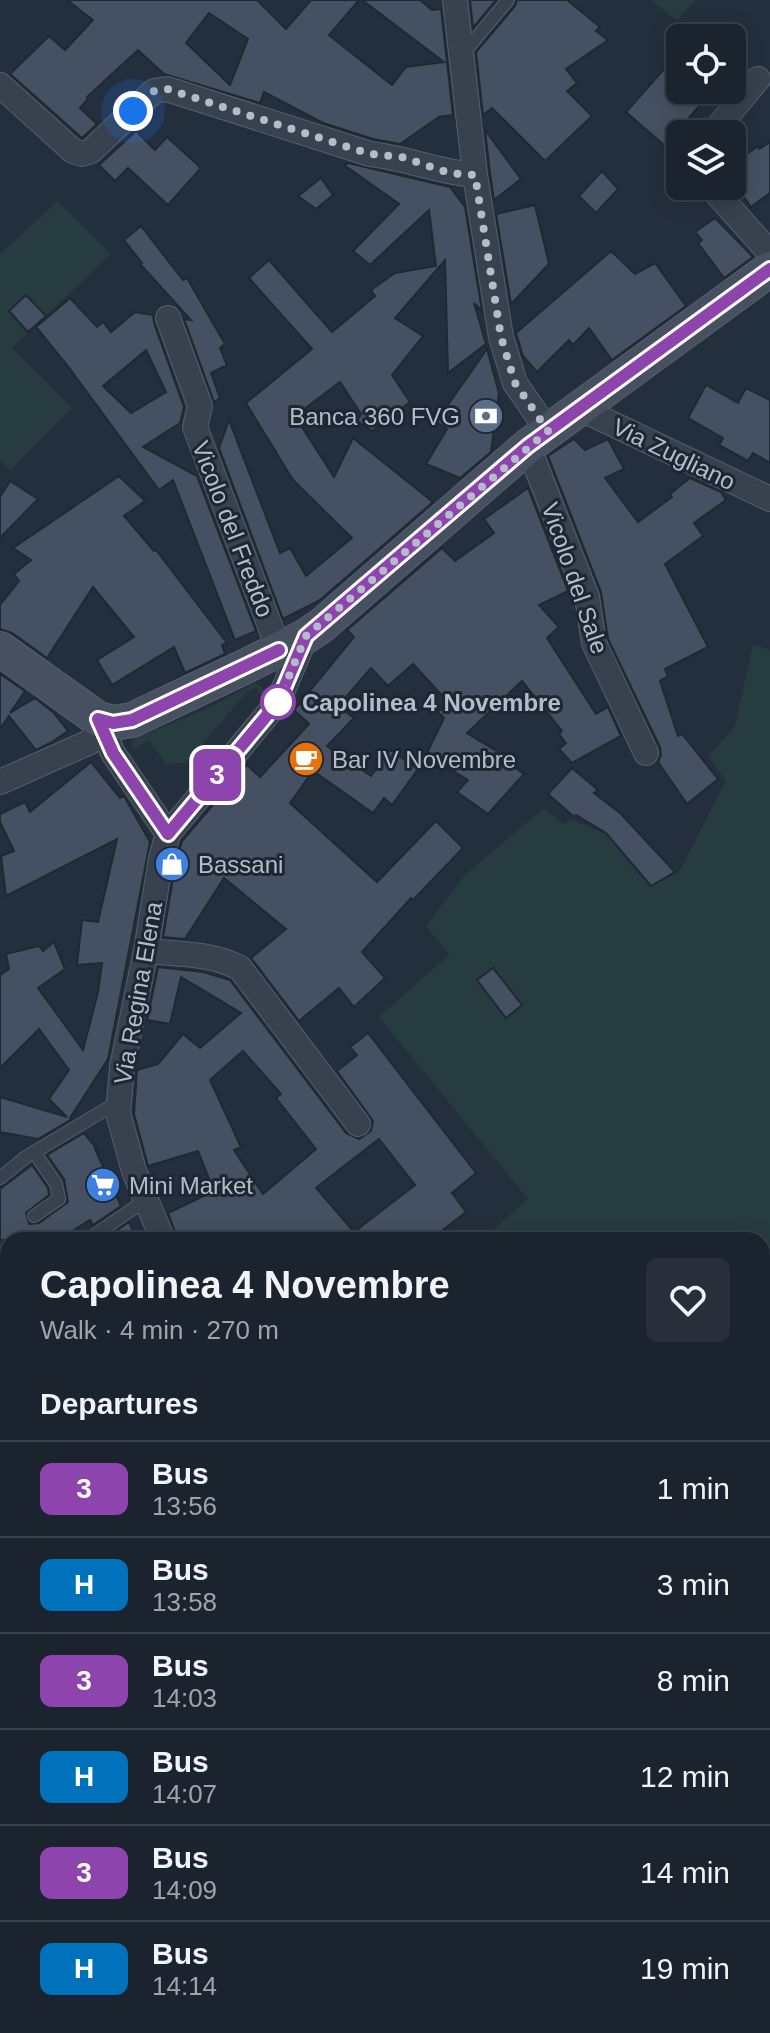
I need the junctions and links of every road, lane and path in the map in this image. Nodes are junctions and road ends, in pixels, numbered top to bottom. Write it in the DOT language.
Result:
graph roads {
  1 [pos="455,0"];
  2 [pos="508,0"];
  3 [pos="462,55"];
  4 [pos="758,79"];
  5 [pos="0,85"];
  6 [pos="724,120"];
  7 [pos="475,175"];
  8 [pos="723,200"];
  9 [pos="770,253"];
  10 [pos="770,269"];
  11 [pos="168,318"];
  12 [pos="579,408"];
  13 [pos="538,438"];
  14 [pos="770,499"];
  15 [pos="292,643"];
  16 [pos="0,649"];
  17 [pos="98,719"];
  18 [pos="646,753"];
  19 [pos="0,782"];
  20 [pos="168,834"];
  21 [pos="146,951"];
  22 [pos="119,1102"];
  23 [pos="358,1124"];
  24 [pos="34,1152"];
  25 [pos="0,1178"];
  26 [pos="146,1200"];
  27 [pos="34,1216"];
  28 [pos="99,1232"];
  29 [pos="160,1232"];
  1 -- 3 [label="street, Vicolo del Sale"];
  2 -- 3 [label="lane"];
  3 -- 7 [label="street, Vicolo del Sale"];
  4 -- 6 [label="street"];
  5 -- 7 [label="street"];
  7 -- 13 [label="street, Vicolo del Sale"];
  8 -- 9 [label="street"];
  10 -- 12 [label="main road"];
  11 -- 15 [label="street, Vicolo del Freddo"];
  12 -- 13 [label="main road"];
  12 -- 14 [label="street, Via Zugliano"];
  13 -- 15 [label="main road"];
  13 -- 18 [label="street, Vicolo del Sale"];
  15 -- 17 [label="main road"];
  15 -- 20 [label="street"];
  16 -- 17 [label="main road"];
  17 -- 19 [label="street"];
  17 -- 20 [label="street"];
  20 -- 21 [label="street, Via Regina Elena"];
  21 -- 22 [label="street, Via Regina Elena"];
  21 -- 23 [label="street"];
  22 -- 24 [label="lane"];
  22 -- 26 [label="street, Via Regina Elena"];
  24 -- 25 [label="lane"];
  24 -- 27 [label="lane"];
  26 -- 28 [label="lane"];
  26 -- 29 [label="street, Via Regina Elena"];
}
